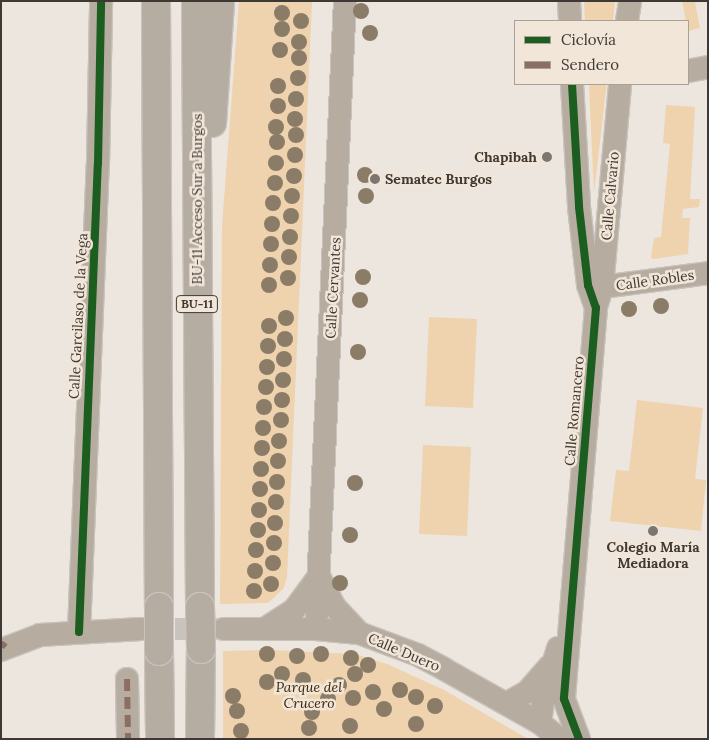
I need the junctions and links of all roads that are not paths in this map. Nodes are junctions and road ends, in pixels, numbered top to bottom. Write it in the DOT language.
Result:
graph roads {
  1 [pos="101,1"];
  2 [pos="140,1"];
  3 [pos="156,1"];
  4 [pos="196,1"];
  5 [pos="220,1"];
  6 [pos="345,1"];
  7 [pos="569,1"];
  8 [pos="630,1"];
  9 [pos="570,20"];
  10 [pos="627,20"];
  11 [pos="708,67"];
  12 [pos="689,71"];
  13 [pos="572,85"];
  14 [pos="620,85"];
  15 [pos="708,273"];
  16 [pos="599,298"];
  17 [pos="197,307"];
  18 [pos="158,312"];
  19 [pos="320,575"];
  20 [pos="568,618"];
  21 [pos="266,628"];
  22 [pos="141,629"];
  23 [pos="224,629"];
  24 [pos="316,630"];
  25 [pos="79,632"];
  26 [pos="359,634"];
  27 [pos="1,650"];
  28 [pos="556,655"];
  29 [pos="127,679"];
  30 [pos="564,699"];
  31 [pos="507,703"];
  32 [pos="540,723"];
  33 [pos="128,739"];
  34 [pos="160,739"];
  35 [pos="200,739"];
  36 [pos="560,739"];
  37 [pos="579,739"];
  1 -- 25 [label="street, Calle Garcilaso de la Vega"];
  2 -- 18 [label="highway"];
  3 -- 18 [label="highway, BU-11"];
  4 -- 17 [label="highway, BU-11 Acceso Sur a Burgos / BU-11"];
  5 -- 17 [label="highway"];
  6 -- 19 [label="street, Calle Cervantes"];
  7 -- 9 [label="street"];
  8 -- 10 [label="street"];
  11 -- 12 [label="street"];
  13 -- 16 [label="street, Calle Romancero"];
  14 -- 16 [label="street, Calle Calvario"];
  15 -- 16 [label="street, Calle Robles"];
  16 -- 20 [label="street, Calle Romancero"];
  17 -- 35 [label="highway, BU-11 Acceso Sur a Burgos / BU-11, bridge"];
  18 -- 34 [label="highway, BU-11, bridge"];
  19 -- 21 [label="street"];
  19 -- 24 [label="street, Calle Cervantes"];
  19 -- 26 [label="street, Calle Cervantes"];
  20 -- 28 [label="street, Calle Romancero"];
  20 -- 30 [label="street, Calle Romancero"];
  21 -- 23 [label="street, Calle Duero"];
  21 -- 24 [label="street, Calle Duero"];
  22 -- 25 [label="street"];
  24 -- 26 [label="street, Calle Duero"];
  25 -- 27 [label="street"];
  26 -- 31 [label="street, Calle Duero"];
  28 -- 31 [label="street, Calle Romancero"];
  28 -- 32 [label="street, Calle Romancero"];
  29 -- 33 [label="street"];
  30 -- 32 [label="street"];
  30 -- 37 [label="street, Calle Romancero"];
  31 -- 32 [label="street, Calle Duero"];
  32 -- 36 [label="street, Calle Duero"];
}
